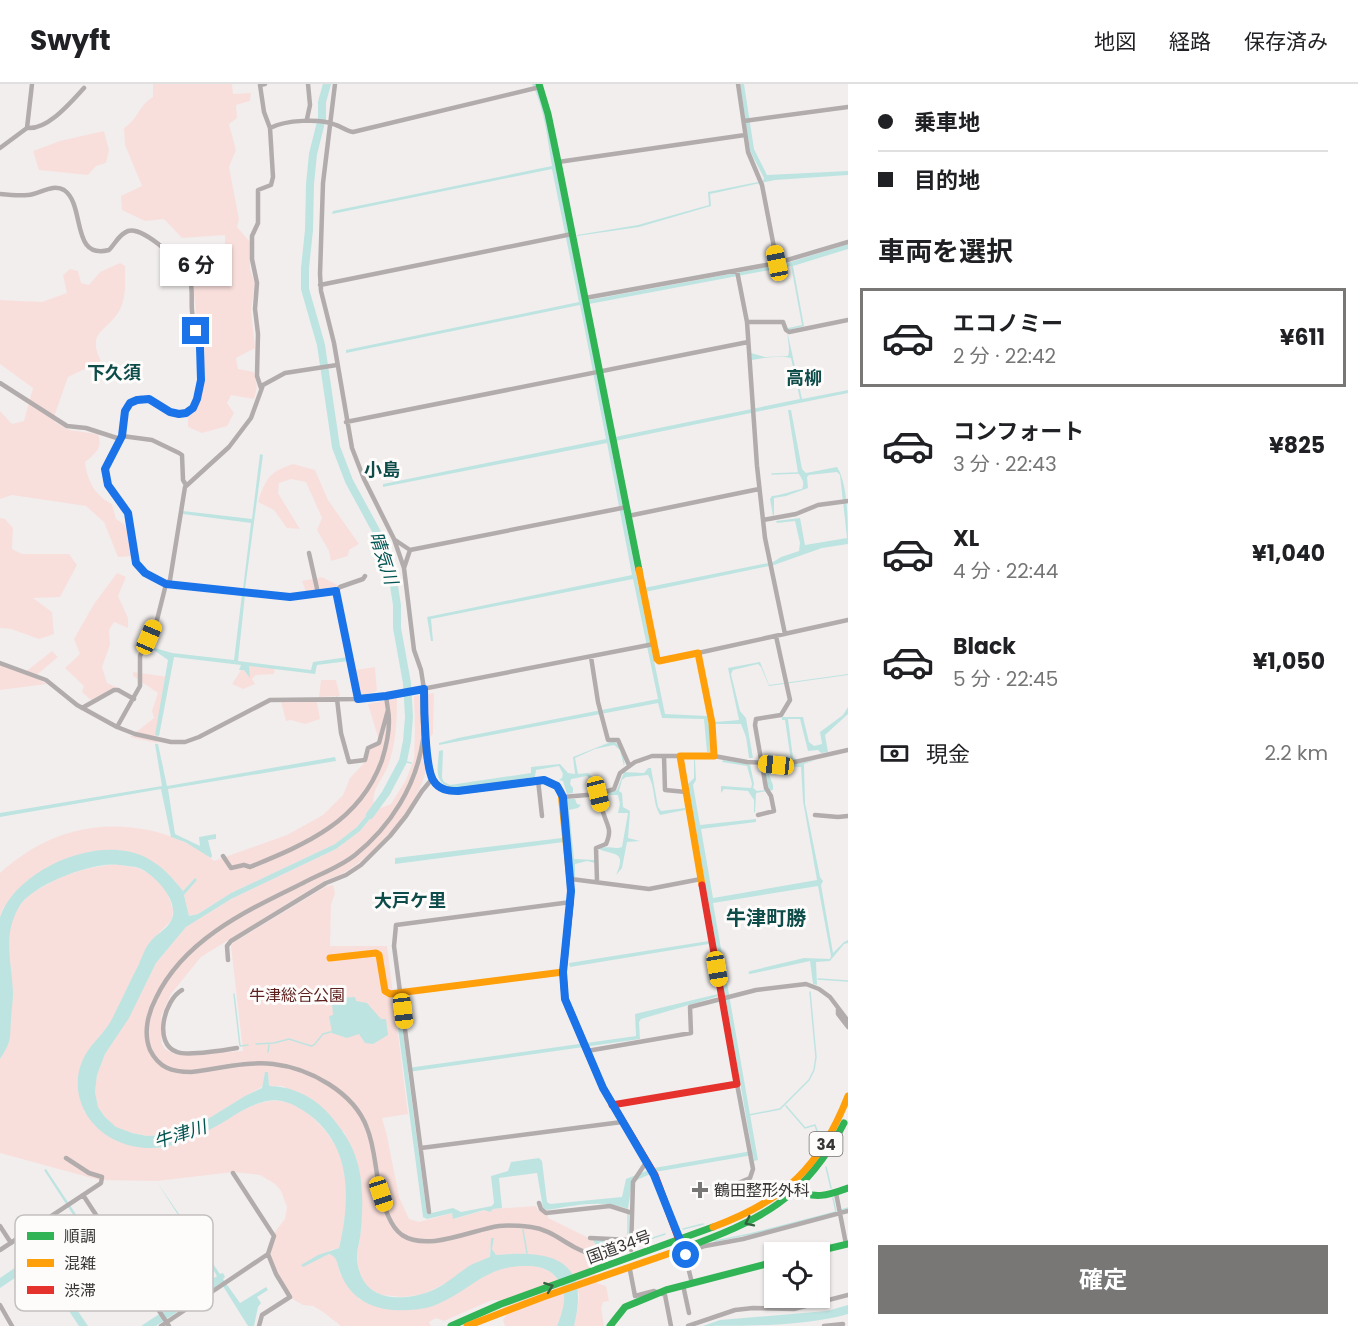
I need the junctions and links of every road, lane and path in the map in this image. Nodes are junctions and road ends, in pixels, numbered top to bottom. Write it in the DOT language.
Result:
graph roads {
  1 [pos="32,84"];
  2 [pos="265,84"];
  3 [pos="308,84"];
  4 [pos="335,84"];
  5 [pos="738,84"];
  6 [pos="537,87"];
  7 [pos="84,88"];
  8 [pos="848,107"];
  9 [pos="307,119"];
  10 [pos="744,121"];
  11 [pos="331,123"];
  12 [pos="27,128"];
  13 [pos="270,128"];
  14 [pos="745,135"];
  15 [pos="0,148"];
  16 [pos="558,162"];
  17 [pos="0,194"];
  18 [pos="569,235"];
  19 [pos="848,242"];
  20 [pos="777,263"];
  21 [pos="737,271"];
  22 [pos="320,285"];
  23 [pos="585,298"];
  24 [pos="848,320"];
  25 [pos="747,322"];
  26 [pos="748,342"];
  27 [pos="337,365"];
  28 [pos="599,370"];
  29 [pos="0,383"];
  30 [pos="261,388"];
  31 [pos="346,422"];
  32 [pos="121,438"];
  33 [pos="186,485"];
  34 [pos="759,489"];
  35 [pos="845,502"];
  36 [pos="627,507"];
  37 [pos="628,516"];
  38 [pos="763,520"];
  39 [pos="394,539"];
  40 [pos="410,550"];
  41 [pos="309,553"];
  42 [pos="404,568"];
  43 [pos="365,576"];
  44 [pos="166,584"];
  45 [pos="336,591"];
  46 [pos="318,593"];
  47 [pos="848,620"];
  48 [pos="784,634"];
  49 [pos="776,636"];
  50 [pos="650,645"];
  51 [pos="698,653"];
  52 [pos="591,657"];
  53 [pos="0,663"];
  54 [pos="424,689"];
  55 [pos="386,696"];
  56 [pos="134,699"];
  57 [pos="337,699"];
  58 [pos="358,699"];
  59 [pos="82,708"];
  60 [pos="388,710"];
  61 [pos="117,727"];
  62 [pos="425,730"];
  63 [pos="848,750"];
  64 [pos="664,756"];
  65 [pos="680,756"];
  66 [pos="714,756"];
  67 [pos="761,763"];
  68 [pos="629,765"];
  69 [pos="432,779"];
  70 [pos="538,780"];
  71 [pos="686,792"];
  72 [pos="598,794"];
  73 [pos="563,797"];
  74 [pos="758,815"];
  75 [pos="815,815"];
  76 [pos="542,816"];
  77 [pos="848,816"];
  78 [pos="223,856"];
  79 [pos="571,879"];
  80 [pos="701,879"];
  81 [pos="597,881"];
  82 [pos="571,902"];
  83 [pos="330,958"];
  84 [pos="228,960"];
  85 [pos="563,972"];
  86 [pos="182,990"];
  87 [pos="401,993"];
  88 [pos="724,996"];
  89 [pos="838,1008"];
  90 [pos="848,1021"];
  91 [pos="848,1027"];
  92 [pos="237,1048"];
  93 [pos="587,1051"];
  94 [pos="737,1084"];
  95 [pos="848,1096"];
  96 [pos="612,1105"];
  97 [pos="848,1113"];
  98 [pos="622,1122"];
  99 [pos="421,1148"];
  100 [pos="66,1158"];
  101 [pos="647,1161"];
  102 [pos="233,1173"];
  103 [pos="736,1184"];
  104 [pos="795,1187"];
  105 [pos="848,1188"];
  106 [pos="836,1193"];
  107 [pos="83,1195"];
  108 [pos="539,1203"];
  109 [pos="848,1211"];
  110 [pos="429,1212"];
  111 [pos="632,1213"];
  112 [pos="839,1213"];
  113 [pos="54,1215"];
  114 [pos="96,1215"];
  115 [pos="0,1226"];
  116 [pos="590,1238"];
  117 [pos="679,1239"];
  118 [pos="15,1240"];
  119 [pos="631,1240"];
  120 [pos="11,1243"];
  121 [pos="847,1244"];
  122 [pos="830,1248"];
  123 [pos="0,1250"];
  124 [pos="631,1250"];
  125 [pos="683,1250"];
  126 [pos="268,1254"];
  127 [pos="764,1265"];
  128 [pos="608,1266"];
  129 [pos="630,1270"];
  130 [pos="692,1283"];
  131 [pos="683,1285"];
  132 [pos="213,1291"];
  133 [pos="660,1293"];
  134 [pos="848,1295"];
  135 [pos="0,1305"];
  136 [pos="502,1308"];
  137 [pos="184,1311"];
  138 [pos="689,1313"];
  139 [pos="167,1323"];
  140 [pos="844,1324"];
  141 [pos="12,1326"];
  142 [pos="161,1326"];
  143 [pos="259,1326"];
  144 [pos="450,1326"];
  145 [pos="467,1326"];
  146 [pos="610,1326"];
  147 [pos="671,1326"];
  148 [pos="688,1326"];
  149 [pos="824,1326"];
  1 -- 12 [label="street"];
  2 -- 13 [label="street"];
  3 -- 9 [label="street"];
  4 -- 11 [label="street"];
  5 -- 10 [label="street"];
  6 -- 11 [label="street"];
  6 -- 16 [label="main road"];
  7 -- 12 [label="street"];
  8 -- 10 [label="street"];
  9 -- 11 [label="street"];
  9 -- 13 [label="street"];
  10 -- 14 [label="street"];
  11 -- 22 [label="street"];
  12 -- 15 [label="street"];
  13 -- 30 [label="street"];
  14 -- 16 [label="street"];
  14 -- 20 [label="street"];
  16 -- 18 [label="main road"];
  17 -- 32 [label="street"];
  18 -- 22 [label="street"];
  18 -- 23 [label="main road"];
  19 -- 20 [label="street"];
  20 -- 21 [label="street"];
  21 -- 23 [label="street"];
  21 -- 25 [label="street"];
  22 -- 27 [label="street"];
  23 -- 28 [label="main road"];
  24 -- 25 [label="street"];
  25 -- 26 [label="street"];
  26 -- 28 [label="street"];
  26 -- 34 [label="street"];
  27 -- 30 [label="street"];
  27 -- 31 [label="street"];
  28 -- 31 [label="street"];
  28 -- 36 [label="main road"];
  29 -- 32 [label="street"];
  30 -- 33 [label="street"];
  31 -- 39 [label="street"];
  32 -- 33 [label="street"];
  32 -- 44 [label="street"];
  33 -- 44 [label="street"];
  34 -- 37 [label="street"];
  34 -- 38 [label="street"];
  35 -- 38 [label="street"];
  36 -- 37 [label="main road"];
  36 -- 40 [label="street"];
  37 -- 50 [label="main road"];
  38 -- 48 [label="street"];
  39 -- 40 [label="street"];
  39 -- 42 [label="street"];
  40 -- 42 [label="street"];
  41 -- 46 [label="street"];
  42 -- 54 [label="street"];
  43 -- 45 [label="street"];
  44 -- 46 [label="street"];
  44 -- 56 [label="street"];
  45 -- 46 [label="street"];
  45 -- 58 [label="street"];
  47 -- 48 [label="street"];
  48 -- 49 [label="street"];
  49 -- 51 [label="street"];
  49 -- 67 [label="street"];
  50 -- 51 [label="main road"];
  50 -- 52 [label="street"];
  51 -- 66 [label="main road"];
  52 -- 54 [label="street"];
  52 -- 68 [label="street"];
  53 -- 59 [label="street"];
  54 -- 55 [label="street"];
  54 -- 62 [label="main road"];
  55 -- 58 [label="street"];
  55 -- 60 [label="street"];
  56 -- 59 [label="street"];
  56 -- 61 [label="street"];
  57 -- 58 [label="street"];
  57 -- 60 [label="street"];
  57 -- 61 [label="street"];
  59 -- 61 [label="street"];
  60 -- 78 [label="street"];
  62 -- 69 [label="main road"];
  62 -- 128 [label="street"];
  63 -- 67 [label="street"];
  64 -- 65 [label="street"];
  64 -- 68 [label="street"];
  64 -- 71 [label="street"];
  65 -- 66 [label="main road"];
  65 -- 71 [label="main road"];
  66 -- 67 [label="street"];
  67 -- 74 [label="street"];
  68 -- 72 [label="street"];
  69 -- 70 [label="main road"];
  69 -- 84 [label="street"];
  70 -- 73 [label="main road"];
  70 -- 76 [label="street"];
  71 -- 80 [label="main road"];
  72 -- 73 [label="street"];
  72 -- 81 [label="street"];
  73 -- 79 [label="main road"];
  75 -- 77 [label="street"];
  79 -- 81 [label="street"];
  79 -- 82 [label="main road"];
  80 -- 81 [label="street"];
  80 -- 88 [label="main road"];
  82 -- 85 [label="main road"];
  82 -- 87 [label="street"];
  83 -- 87 [label="main road"];
  85 -- 87 [label="main road"];
  85 -- 93 [label="main road"];
  86 -- 92 [label="street"];
  87 -- 99 [label="street"];
  88 -- 89 [label="street"];
  88 -- 93 [label="street"];
  88 -- 94 [label="main road"];
  89 -- 90 [label="street"];
  89 -- 91 [label="street"];
  93 -- 96 [label="main road"];
  94 -- 96 [label="main road"];
  94 -- 103 [label="street"];
  95 -- 104 [label="main road, 34"];
  96 -- 98 [label="main road"];
  97 -- 104 [label="main road, 34"];
  98 -- 99 [label="street"];
  98 -- 101 [label="main road"];
  99 -- 110 [label="street"];
  100 -- 107 [label="street"];
  101 -- 111 [label="street"];
  101 -- 117 [label="main road"];
  102 -- 126 [label="street"];
  104 -- 106 [label="main road"];
  104 -- 117 [label="main road, 国道34号 / 34"];
  104 -- 125 [label="main road, 国道34号 / 34, one-way"];
  105 -- 106 [label="main road"];
  106 -- 112 [label="street"];
  107 -- 113 [label="street"];
  107 -- 114 [label="street"];
  108 -- 111 [label="street"];
  109 -- 112 [label="street"];
  111 -- 119 [label="street"];
  112 -- 121 [label="street"];
  112 -- 125 [label="street"];
  115 -- 120 [label="street"];
  116 -- 119 [label="street"];
  117 -- 125 [label="main road"];
  117 -- 128 [label="main road, 国道34号 / 34"];
  118 -- 120 [label="street"];
  119 -- 124 [label="street"];
  120 -- 123 [label="street"];
  121 -- 122 [label="main road"];
  125 -- 130 [label="street"];
  125 -- 136 [label="main road, 国道34号 / 34"];
  126 -- 132 [label="street"];
  126 -- 143 [label="street"];
  127 -- 130 [label="main road"];
  136 -- 128 [label="main road, 国道34号 / 34, one-way"];
  129 -- 133 [label="street"];
  130 -- 131 [label="main road"];
  131 -- 133 [label="main road"];
  131 -- 138 [label="street"];
  133 -- 146 [label="main road"];
  133 -- 147 [label="street"];
  134 -- 148 [label="street"];
  135 -- 141 [label="street"];
  136 -- 144 [label="main road, 国道34号 / 34"];
  136 -- 145 [label="main road, 国道34号 / 34"];
  137 -- 139 [label="street"];
  139 -- 142 [label="street"];
  140 -- 149 [label="street"];
}
